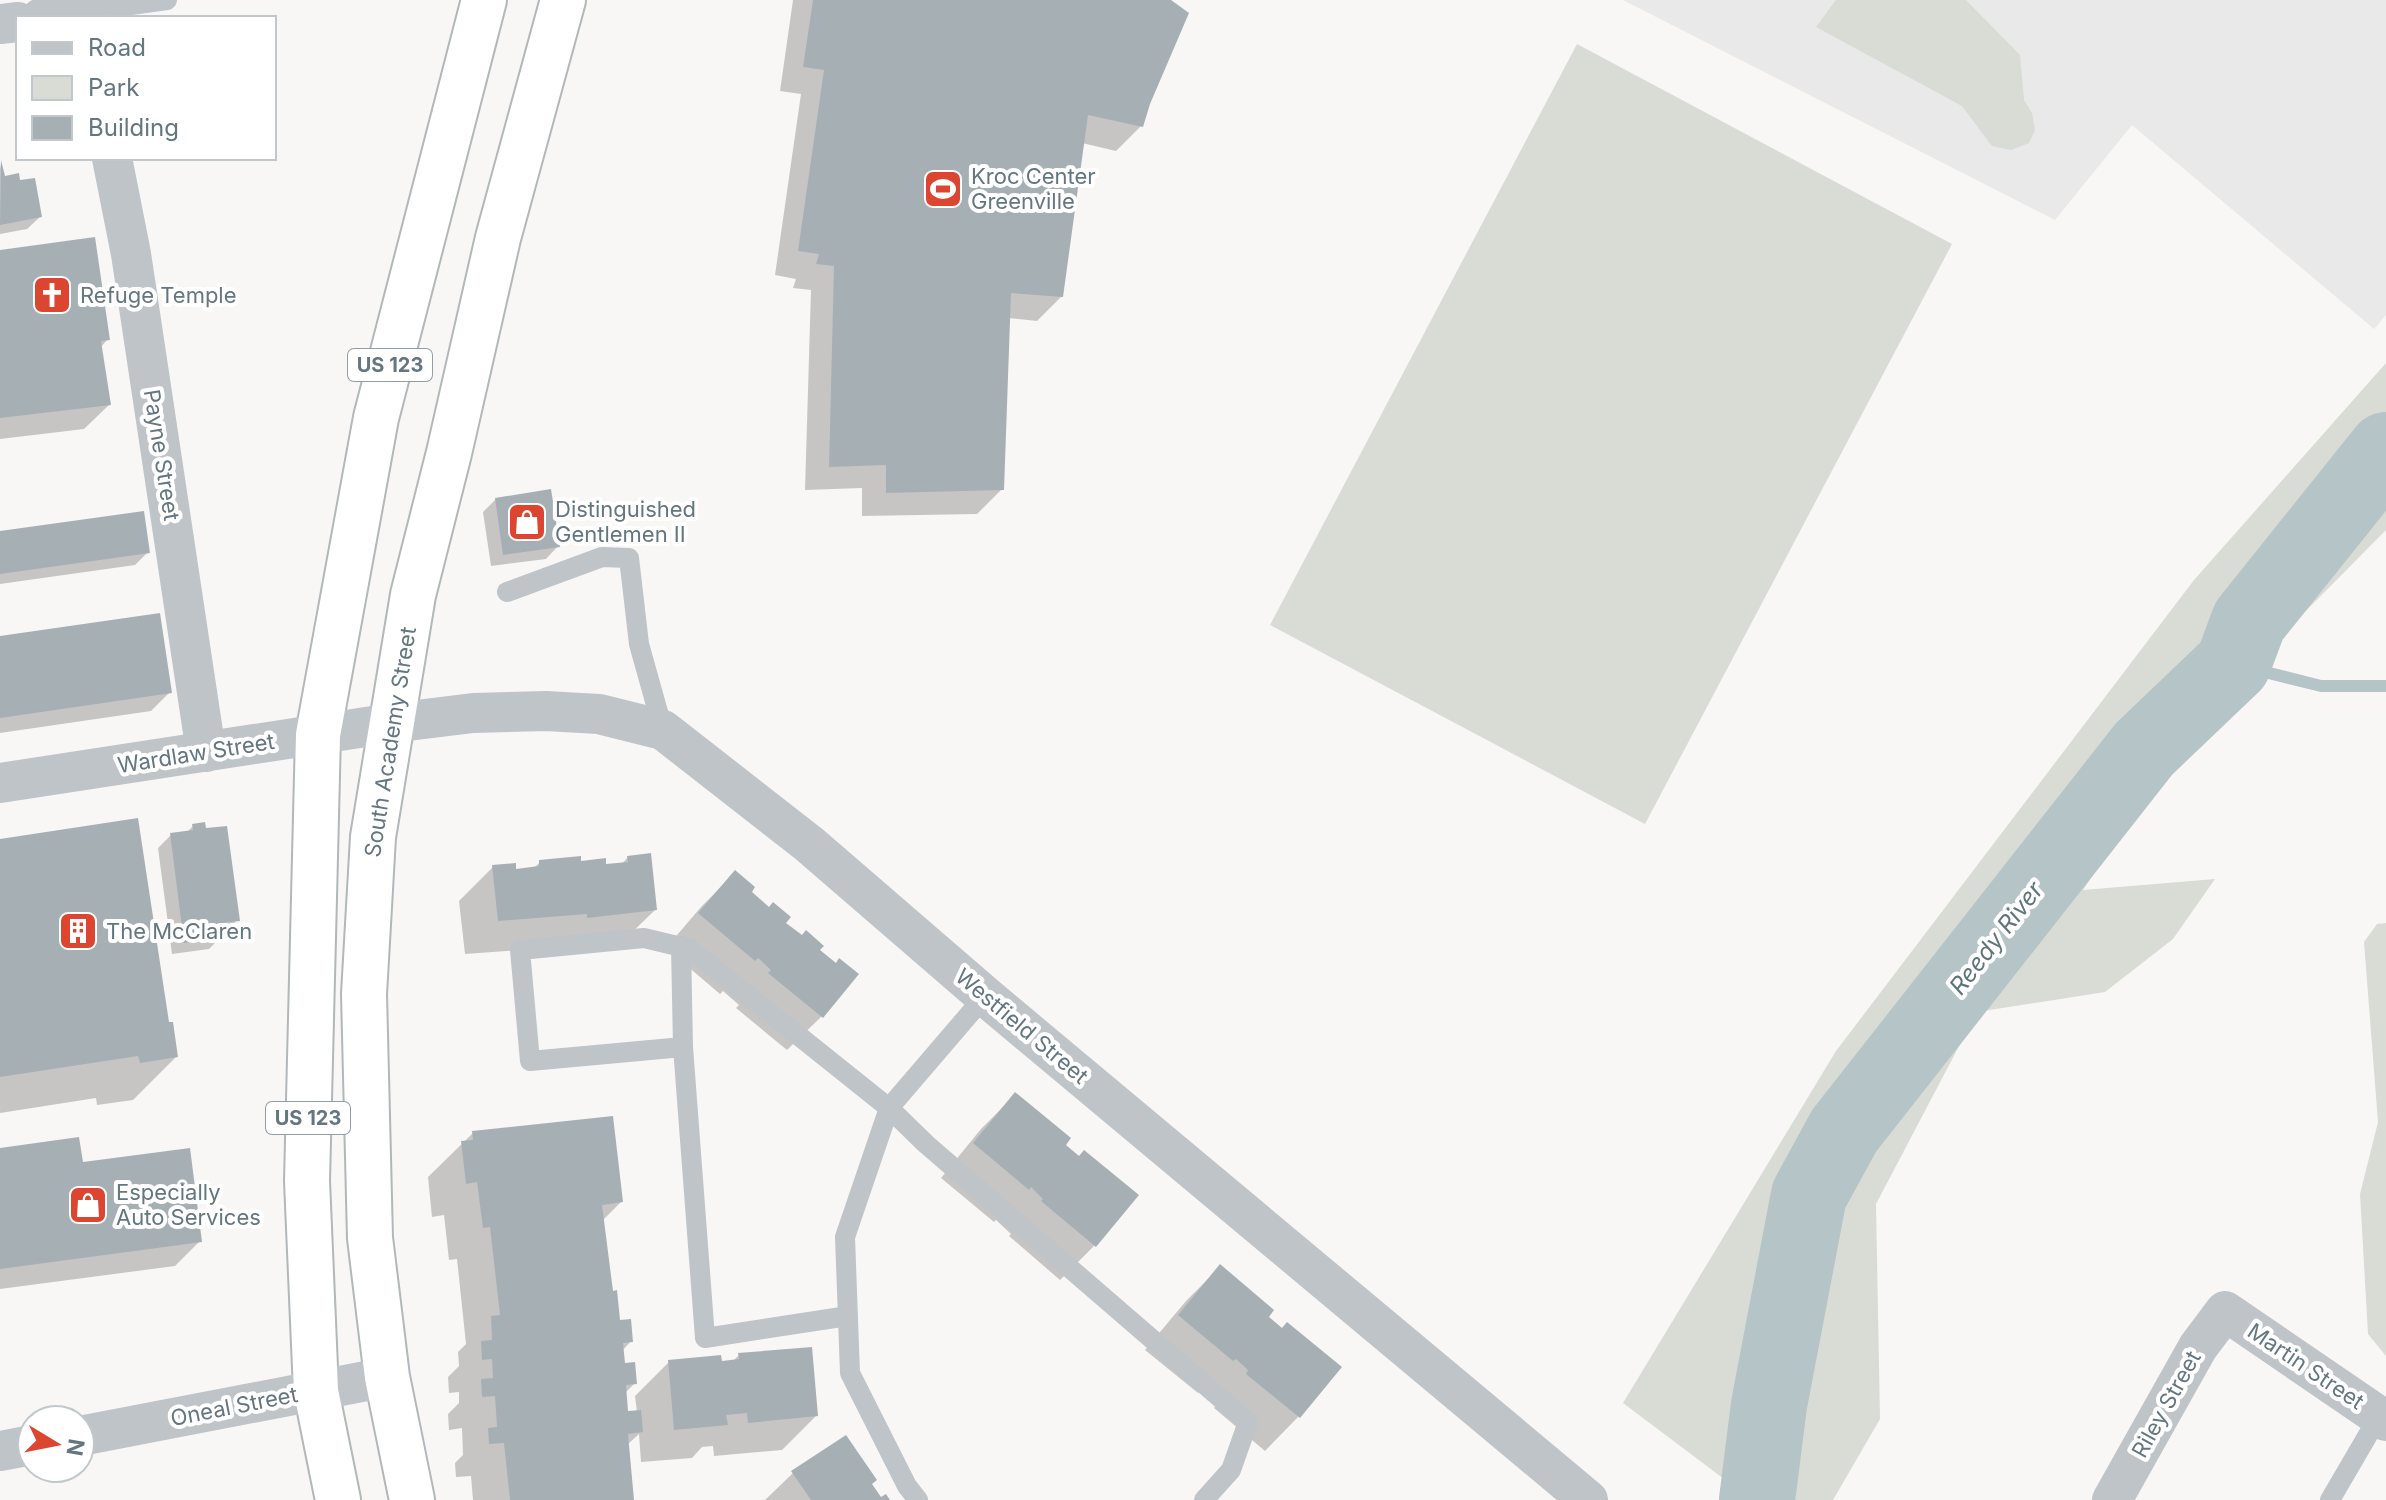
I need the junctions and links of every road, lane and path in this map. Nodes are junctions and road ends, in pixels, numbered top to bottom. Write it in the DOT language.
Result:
graph roads {
  1 [pos="167,0"];
  2 [pos="484,0"];
  3 [pos="563,0"];
  4 [pos="89,14"];
  5 [pos="65,16"];
  6 [pos="112,160"];
  7 [pos="507,592"];
  8 [pos="392,723"];
  9 [pos="663,730"];
  10 [pos="318,735"];
  11 [pos="206,752"];
  12 [pos="0,783"];
  13 [pos="681,946"];
  14 [pos="985,996"];
  15 [pos="683,1047"];
  16 [pos="889,1108"];
  17 [pos="2225,1311"];
  18 [pos="848,1316"];
  19 [pos="387,1377"];
  20 [pos="316,1391"];
  21 [pos="2382,1419"];
  22 [pos="96,1433"];
  23 [pos="338,1500"];
  24 [pos="412,1500"];
  25 [pos="918,1500"];
  26 [pos="1204,1500"];
  27 [pos="1588,1500"];
  28 [pos="2112,1500"];
  29 [pos="2330,1500"];
  1 -- 4 [label="lane"];
  2 -- 10 [label="highway, US 123"];
  3 -- 8 [label="highway, South Academy Street / US 123"];
  4 -- 5 [label="street"];
  6 -- 11 [label="street, Payne Street"];
  7 -- 9 [label="lane"];
  8 -- 9 [label="street, Westfield Street"];
  8 -- 10 [label="street, Wardlaw Street"];
  8 -- 19 [label="highway, South Academy Street / US 123"];
  9 -- 14 [label="street, Westfield Street"];
  10 -- 11 [label="street, Wardlaw Street"];
  10 -- 20 [label="highway, US 123"];
  11 -- 12 [label="street, Wardlaw Street"];
  13 -- 15 [label="lane"];
  13 -- 15 [label="lane"];
  13 -- 16 [label="lane"];
  14 -- 16 [label="lane"];
  14 -- 27 [label="street, Westfield Street"];
  15 -- 18 [label="lane"];
  16 -- 18 [label="lane"];
  16 -- 26 [label="lane"];
  17 -- 21 [label="street, Martin Street"];
  17 -- 28 [label="street, Riley Street"];
  18 -- 25 [label="lane"];
  19 -- 20 [label="street, Oneal Street"];
  19 -- 24 [label="highway, South Academy Street / US 123"];
  20 -- 22 [label="street, Oneal Street"];
  20 -- 23 [label="highway, US 123"];
  21 -- 29 [label="lane"];
}
